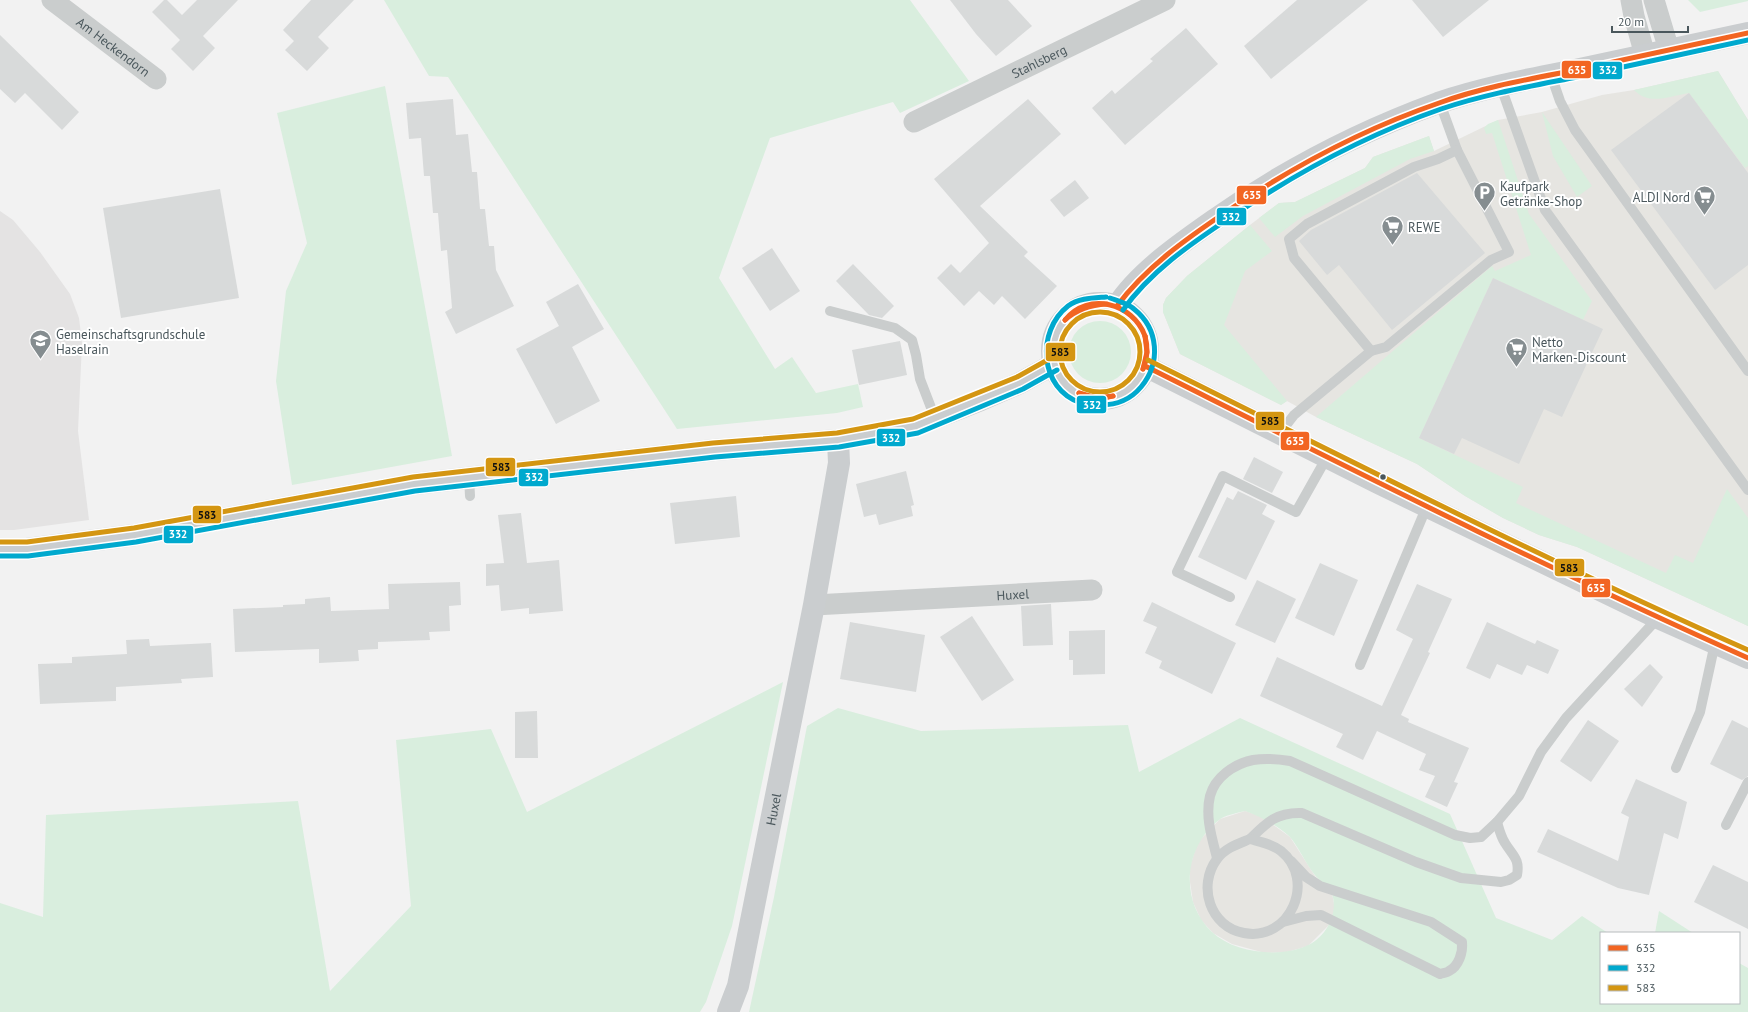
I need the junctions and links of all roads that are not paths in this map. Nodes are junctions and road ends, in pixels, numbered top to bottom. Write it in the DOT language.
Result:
graph roads {
  1 [pos="52,0"];
  2 [pos="1164,0"];
  3 [pos="1631,0"];
  4 [pos="1654,0"];
  5 [pos="1748,33"];
  6 [pos="1669,50"];
  7 [pos="1645,55"];
  8 [pos="1551,75"];
  9 [pos="156,79"];
  10 [pos="1501,87"];
  11 [pos="1440,103"];
  12 [pos="914,122"];
  13 [pos="1457,150"];
  14 [pos="1117,306"];
  15 [pos="830,311"];
  16 [pos="1371,351"];
  17 [pos="1054,364"];
  18 [pos="1145,366"];
  19 [pos="1748,370"];
  20 [pos="935,418"];
  21 [pos="1280,433"];
  22 [pos="838,440"];
  23 [pos="1327,457"];
  24 [pos="1748,490"];
  25 [pos="1427,506"];
  26 [pos="0,549"];
  27 [pos="1092,590"];
  28 [pos="1230,597"];
  29 [pos="814,605"];
  30 [pos="1658,618"];
  31 [pos="1715,643"];
  32 [pos="1748,658"];
  33 [pos="1360,665"];
  34 [pos="1676,768"];
  35 [pos="1748,782"];
  36 [pos="1497,822"];
  37 [pos="1726,824"];
  38 [pos="1250,839"];
  39 [pos="1217,858"];
  40 [pos="1291,861"];
  41 [pos="1283,922"];
  42 [pos="728,1012"];
  1 -- 9 [label="street, Am Heckendorn"];
  2 -- 12 [label="street, Stahlsberg"];
  3 -- 7 [label="street"];
  4 -- 6 [label="street"];
  5 -- 6 [label="main road"];
  6 -- 7 [label="main road"];
  7 -- 8 [label="main road"];
  8 -- 10 [label="main road"];
  8 -- 19 [label="lane"];
  10 -- 11 [label="main road"];
  10 -- 24 [label="lane"];
  11 -- 13 [label="lane"];
  11 -- 14 [label="main road"];
  13 -- 16 [label="lane"];
  13 -- 16 [label="lane"];
  14 -- 17 [label="main road"];
  14 -- 18 [label="main road"];
  15 -- 20 [label="lane"];
  16 -- 21 [label="lane"];
  17 -- 18 [label="main road"];
  17 -- 20 [label="main road"];
  18 -- 21 [label="main road"];
  20 -- 22 [label="main road"];
  21 -- 23 [label="main road"];
  22 -- 26 [label="main road"];
  22 -- 29 [label="main road, Huxel"];
  23 -- 25 [label="main road"];
  23 -- 28 [label="lane"];
  25 -- 30 [label="main road"];
  25 -- 33 [label="lane"];
  27 -- 29 [label="street, Huxel"];
  29 -- 42 [label="main road, Huxel"];
  30 -- 31 [label="main road"];
  30 -- 36 [label="lane"];
  31 -- 32 [label="main road"];
  31 -- 34 [label="lane"];
  35 -- 37 [label="lane"];
  36 -- 38 [label="lane"];
  36 -- 39 [label="lane"];
  38 -- 39 [label="lane"];
  38 -- 40 [label="lane"];
  39 -- 41 [label="lane"];
  40 -- 41 [label="lane"];
  40 -- 41 [label="lane"];
}
